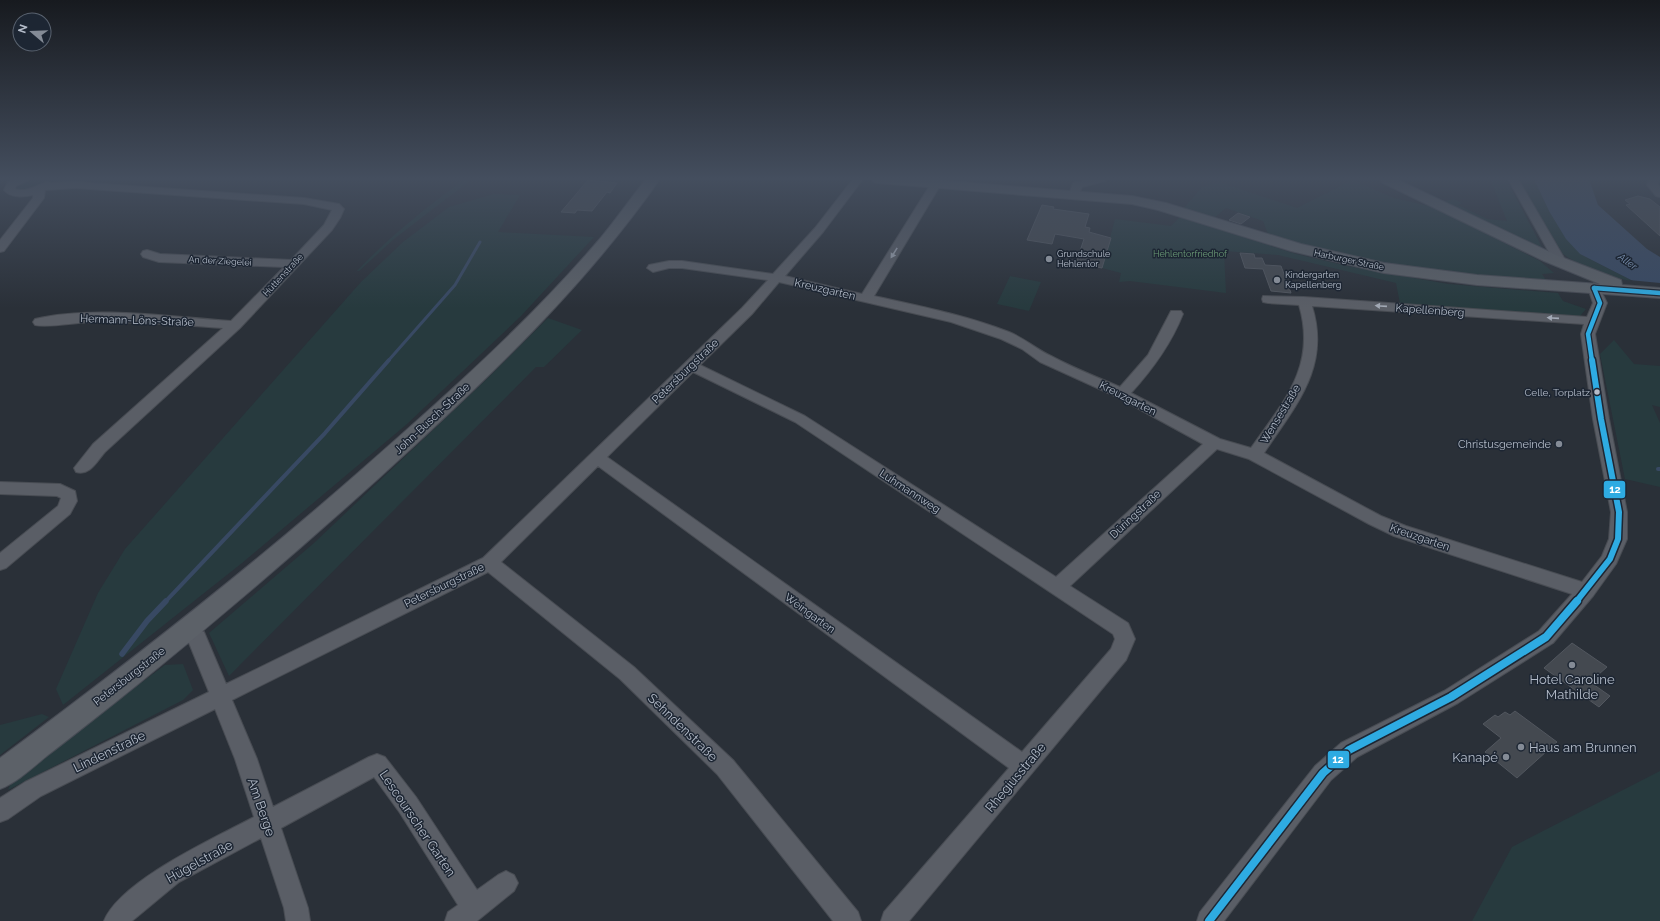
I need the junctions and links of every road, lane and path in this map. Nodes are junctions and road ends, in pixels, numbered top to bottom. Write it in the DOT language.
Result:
graph roads {
  1 [pos="20,222"];
  2 [pos="331,222"];
  3 [pos="620,222"];
  4 [pos="825,222"];
  5 [pos="913,222"];
  6 [pos="1213,222"];
  7 [pos="1477,222"];
  8 [pos="1538,222"];
  9 [pos="0,248"];
  10 [pos="148,254"];
  11 [pos="1561,262"];
  12 [pos="294,264"];
  13 [pos="653,268"];
  14 [pos="777,278"];
  15 [pos="1594,288"];
  16 [pos="1652,293"];
  17 [pos="866,298"];
  18 [pos="1268,299"];
  19 [pos="1304,301"];
  20 [pos="1176,314"];
  21 [pos="1592,321"];
  22 [pos="40,322"];
  23 [pos="235,325"];
  24 [pos="691,366"];
  25 [pos="1122,394"];
  26 [pos="1214,443"];
  27 [pos="1255,456"];
  28 [pos="598,458"];
  29 [pos="82,468"];
  30 [pos="0,488"];
  31 [pos="0,563"];
  32 [pos="489,563"];
  33 [pos="1058,587"];
  34 [pos="1586,592"];
  35 [pos="1121,629"];
  36 [pos="185,632"];
  37 [pos="221,695"];
  38 [pos="1024,766"];
  39 [pos="0,775"];
  40 [pos="0,811"];
  41 [pos="268,824"];
  42 [pos="506,883"];
  43 [pos="465,914"];
  44 [pos="116,921"];
  45 [pos="298,921"];
  46 [pos="850,921"];
  47 [pos="893,921"];
  48 [pos="1210,921"];
  1 -- 9 [label="street"];
  2 -- 12 [label="street, Hüttenstraße"];
  3 -- 36 [label="main road, John-Busch-Straße"];
  4 -- 14 [label="street, Petersburgstraße"];
  5 -- 17 [label="street, one-way"];
  6 -- 15 [label="main road, Harburger Straße"];
  7 -- 11 [label="main road"];
  8 -- 11 [label="street"];
  10 -- 12 [label="street, An der Ziegelei"];
  11 -- 15 [label="main road"];
  11 -- 16 [label="main road"];
  12 -- 23 [label="street, Hüttenstraße"];
  13 -- 14 [label="street, Kreuzgarten"];
  14 -- 17 [label="street, Kreuzgarten"];
  14 -- 24 [label="street, Petersburgstraße"];
  15 -- 16 [label="main road, Harburger Straße"];
  15 -- 21 [label="street"];
  17 -- 25 [label="street, Kreuzgarten"];
  18 -- 19 [label="street, Kapellenberg"];
  21 -- 19 [label="street, Kapellenberg, one-way"];
  19 -- 27 [label="street, Wensestraße"];
  20 -- 25 [label="street"];
  21 -- 34 [label="street"];
  22 -- 23 [label="street, Hermann-Löns-Straße"];
  23 -- 29 [label="street, Hüttenstraße"];
  24 -- 28 [label="street, Petersburgstraße"];
  24 -- 33 [label="street, Luhmannweg"];
  25 -- 26 [label="street, Kreuzgarten"];
  26 -- 27 [label="street, Kreuzgarten"];
  26 -- 33 [label="street, Düringstraße"];
  27 -- 34 [label="street, Kreuzgarten"];
  28 -- 32 [label="street, Petersburgstraße"];
  28 -- 38 [label="street, Weingarten"];
  30 -- 31 [label="street"];
  32 -- 37 [label="street, Petersburgstraße"];
  32 -- 46 [label="street, Sehndenstraße"];
  33 -- 35 [label="street, Luhmannweg"];
  34 -- 48 [label="street"];
  35 -- 38 [label="street, Rhegiusstraße"];
  36 -- 37 [label="street"];
  36 -- 39 [label="main road, Petersburgstraße"];
  37 -- 40 [label="street, Lindenstraße"];
  37 -- 41 [label="street, Am Berge"];
  38 -- 47 [label="street, Rhegiusstraße"];
  41 -- 43 [label="street, Lescourscher Garten"];
  41 -- 44 [label="street, Hügelstraße"];
  41 -- 45 [label="street, Am Berge"];
  42 -- 43 [label="street"];
}
